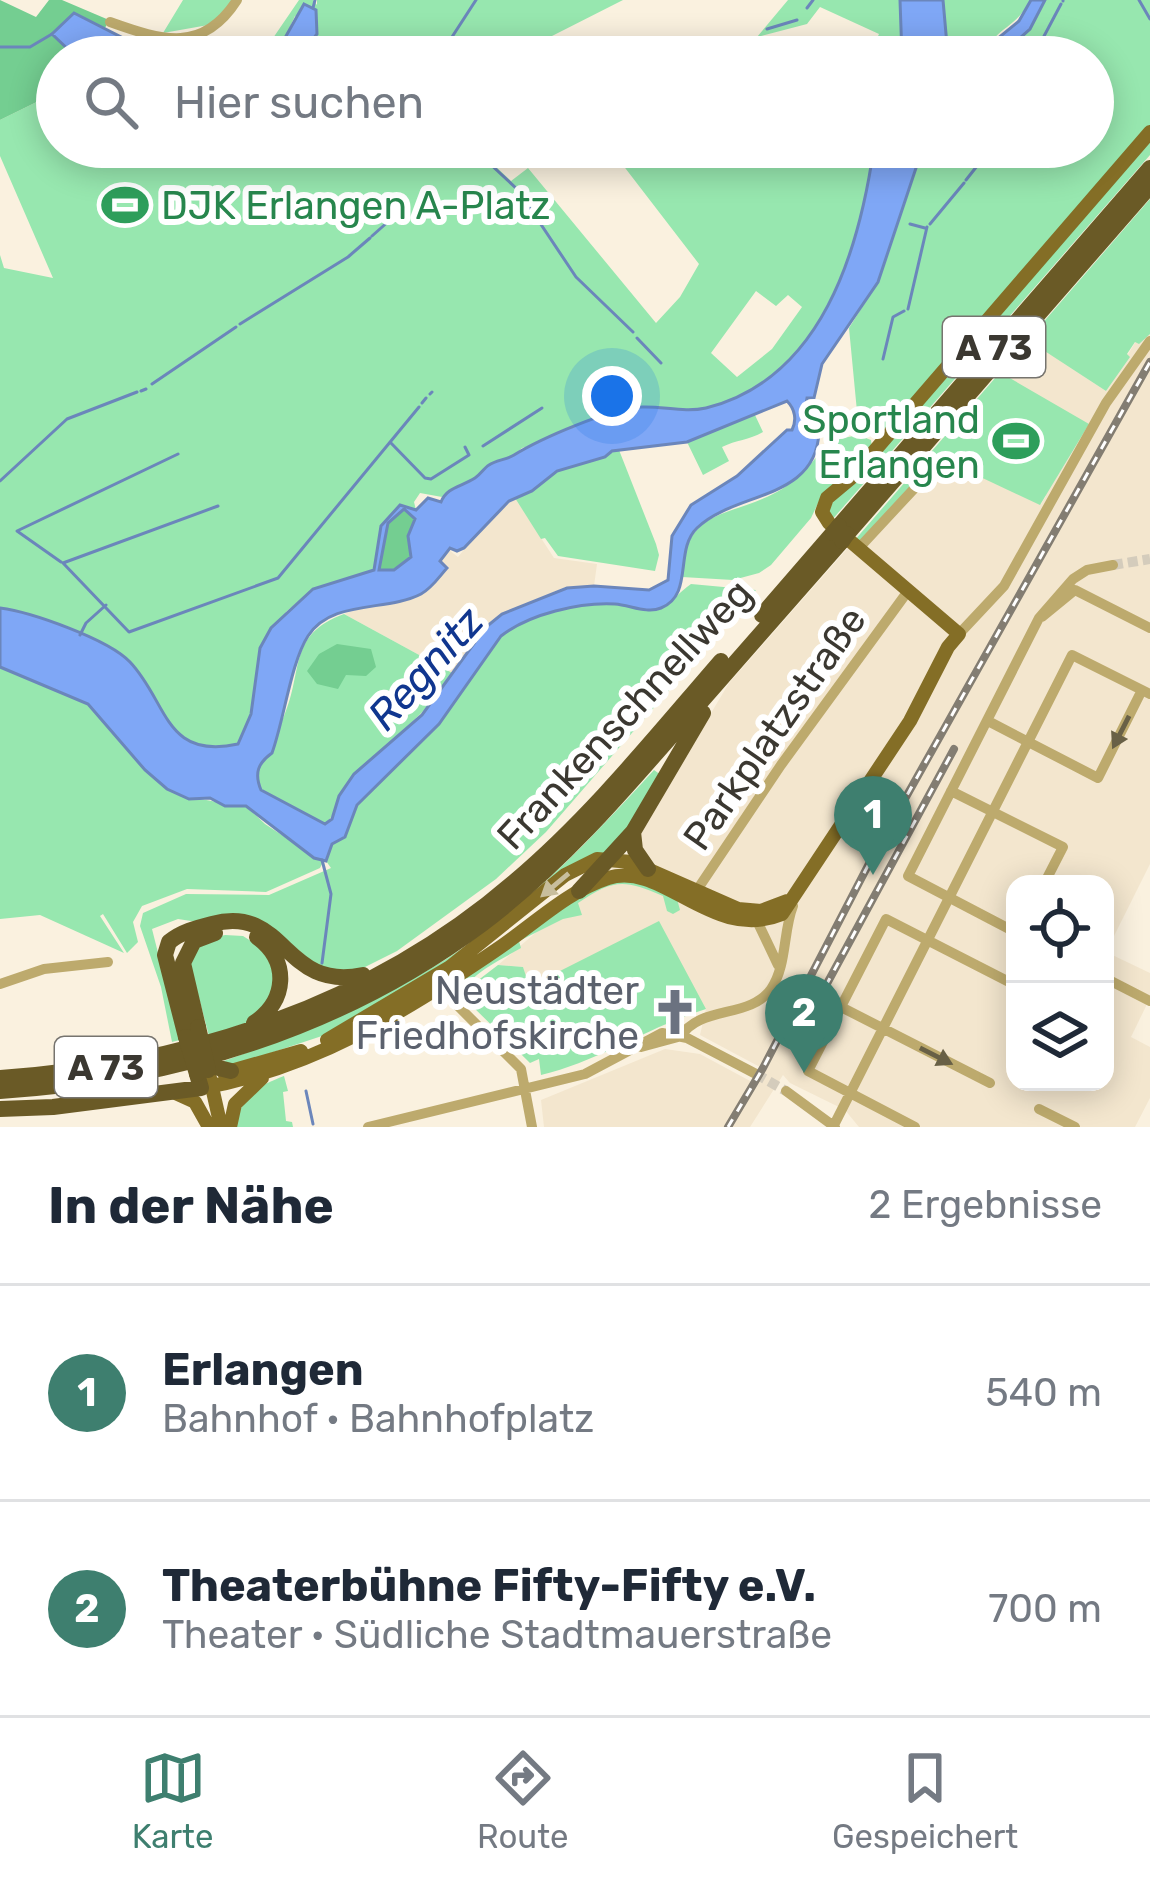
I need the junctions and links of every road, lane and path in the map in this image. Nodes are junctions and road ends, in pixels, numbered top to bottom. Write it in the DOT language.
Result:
graph roads {
  1 [pos="237,0"];
  2 [pos="110,22"];
  3 [pos="153,36"];
  4 [pos="187,36"];
  5 [pos="1150,132"];
  6 [pos="1150,168"];
  7 [pos="1150,186"];
  8 [pos="1150,341"];
  9 [pos="925,476"];
  10 [pos="839,539"];
  11 [pos="1113,565"];
  12 [pos="908,592"];
  13 [pos="1039,618"];
  14 [pos="1150,628"];
  15 [pos="959,634"];
  16 [pos="740,657"];
  17 [pos="1146,692"];
  18 [pos="988,721"];
  19 [pos="1030,744"];
  20 [pos="951,791"];
  21 [pos="992,812"];
  22 [pos="633,832"];
  23 [pos="611,858"];
  24 [pos="648,868"];
  25 [pos="1049,875"];
  26 [pos="579,891"];
  27 [pos="799,891"];
  28 [pos="694,896"];
  29 [pos="948,897"];
  30 [pos="762,918"];
  31 [pos="1006,927"];
  32 [pos="926,939"];
  33 [pos="108,962"];
  34 [pos="779,968"];
  35 [pos="387,970"];
  36 [pos="440,980"];
  37 [pos="1011,983"];
  38 [pos="1114,983"];
  39 [pos="0,984"];
  40 [pos="1150,1001"];
  41 [pos="841,1007"];
  42 [pos="881,1028"];
  43 [pos="192,1032"];
  44 [pos="681,1036"];
  45 [pos="206,1047"];
  46 [pos="755,1074"];
  47 [pos="266,1075"];
  48 [pos="211,1076"];
  49 [pos="0,1078"];
  50 [pos="990,1084"];
  51 [pos="527,1088"];
  52 [pos="0,1091"];
  53 [pos="786,1091"];
  54 [pos="173,1092"];
  55 [pos="849,1092"];
  56 [pos="1039,1108"];
  57 [pos="0,1109"];
  58 [pos="209,1127"];
  59 [pos="226,1127"];
  60 [pos="368,1127"];
  61 [pos="532,1127"];
  62 [pos="834,1127"];
  63 [pos="915,1127"];
  64 [pos="1075,1127"];
  1 -- 4 [label="street"];
  2 -- 3 [label="street"];
  5 -- 10 [label="main road"];
  6 -- 10 [label="highway, Frankenschnellweg / A 73"];
  7 -- 10 [label="highway, Frankenschnellweg / A 73"];
  8 -- 15 [label="street"];
  9 -- 10 [label="street"];
  10 -- 12 [label="main road"];
  10 -- 16 [label="highway, Frankenschnellweg / A 73"];
  10 -- 35 [label="highway, Frankenschnellweg / A 73"];
  11 -- 13 [label="street"];
  12 -- 15 [label="main road"];
  12 -- 28 [label="street, Parkplatzstraße"];
  13 -- 14 [label="street"];
  13 -- 18 [label="street"];
  15 -- 27 [label="main road"];
  16 -- 22 [label="highway"];
  16 -- 52 [label="highway, Frankenschnellweg / A 73"];
  17 -- 19 [label="street, one-way"];
  17 -- 19 [label="street"];
  18 -- 19 [label="street"];
  18 -- 20 [label="street"];
  19 -- 21 [label="street"];
  20 -- 21 [label="street"];
  20 -- 29 [label="street"];
  21 -- 25 [label="street"];
  21 -- 29 [label="street"];
  22 -- 23 [label="highway"];
  22 -- 24 [label="highway"];
  23 -- 24 [label="main road"];
  23 -- 26 [label="highway"];
  23 -- 36 [label="main road, one-way"];
  24 -- 28 [label="main road"];
  26 -- 28 [label="main road"];
  26 -- 36 [label="main road"];
  27 -- 30 [label="main road"];
  27 -- 34 [label="street"];
  28 -- 30 [label="main road"];
  29 -- 31 [label="street"];
  29 -- 32 [label="street"];
  30 -- 34 [label="street"];
  32 -- 37 [label="street"];
  32 -- 41 [label="street"];
  32 -- 42 [label="street"];
  33 -- 39 [label="street"];
  34 -- 44 [label="street"];
  35 -- 43 [label="highway"];
  35 -- 45 [label="highway, Frankenschnellweg / A 73"];
  36 -- 47 [label="main road"];
  36 -- 48 [label="main road"];
  36 -- 51 [label="street"];
  38 -- 40 [label="street"];
  41 -- 42 [label="street"];
  41 -- 55 [label="street"];
  42 -- 50 [label="street, one-way"];
  42 -- 55 [label="street"];
  43 -- 45 [label="highway, bridge"];
  43 -- 45 [label="highway"];
  43 -- 48 [label="highway, bridge"];
  44 -- 46 [label="street"];
  44 -- 51 [label="street"];
  45 -- 48 [label="highway, bridge"];
  45 -- 49 [label="highway, Frankenschnellweg / A 73"];
  47 -- 48 [label="main road"];
  47 -- 59 [label="main road"];
  48 -- 54 [label="highway"];
  48 -- 58 [label="main road"];
  48 -- 59 [label="main road"];
  51 -- 60 [label="street"];
  51 -- 61 [label="street"];
  53 -- 62 [label="street"];
  54 -- 57 [label="highway"];
  54 -- 58 [label="main road"];
  55 -- 62 [label="street"];
  55 -- 63 [label="street"];
  56 -- 64 [label="street"];
}
